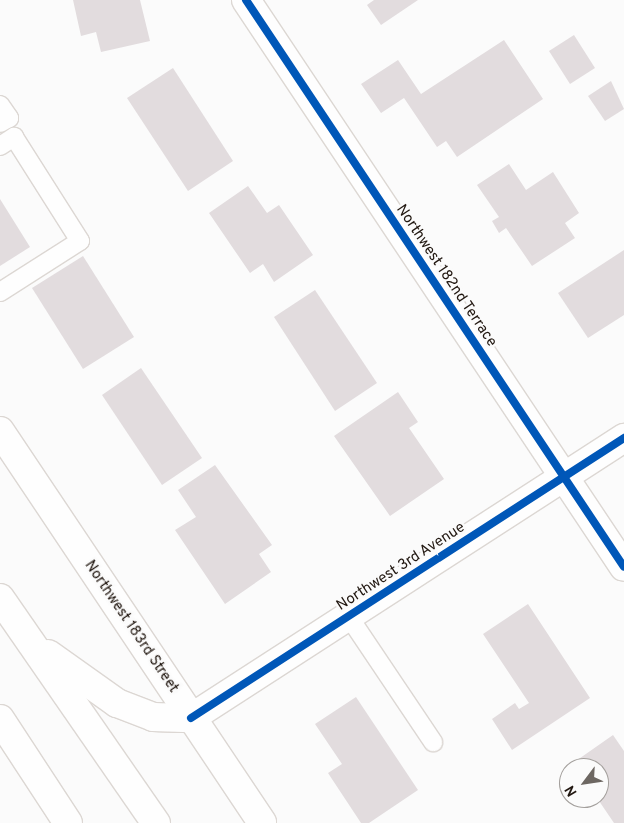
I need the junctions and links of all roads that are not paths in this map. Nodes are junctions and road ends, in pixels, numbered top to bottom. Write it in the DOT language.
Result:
graph roads {
  1 [pos="246,0"];
  2 [pos="0,105"];
  3 [pos="0,123"];
  4 [pos="0,146"];
  5 [pos="0,292"];
  6 [pos="0,430"];
  7 [pos="624,438"];
  8 [pos="564,478"];
  9 [pos="624,567"];
  10 [pos="0,598"];
  11 [pos="349,617"];
  12 [pos="30,641"];
  13 [pos="0,718"];
  14 [pos="191,718"];
  15 [pos="433,742"];
  16 [pos="68,823"];
  17 [pos="156,823"];
  18 [pos="262,823"];
  1 -- 8 [label="street, Northwest 182nd Terrace"];
  2 -- 3 [label="lane"];
  4 -- 5 [label="lane"];
  6 -- 14 [label="street, Northwest 183rd Street"];
  7 -- 8 [label="street, Northwest 3rd Avenue"];
  8 -- 9 [label="street, Northwest 182nd Terrace"];
  8 -- 11 [label="street, Northwest 3rd Avenue"];
  10 -- 12 [label="street"];
  11 -- 14 [label="street, Northwest 3rd Avenue"];
  11 -- 15 [label="lane"];
  12 -- 14 [label="street"];
  12 -- 17 [label="street"];
  13 -- 16 [label="street"];
  14 -- 18 [label="street, Northwest 183rd Street"];
}
